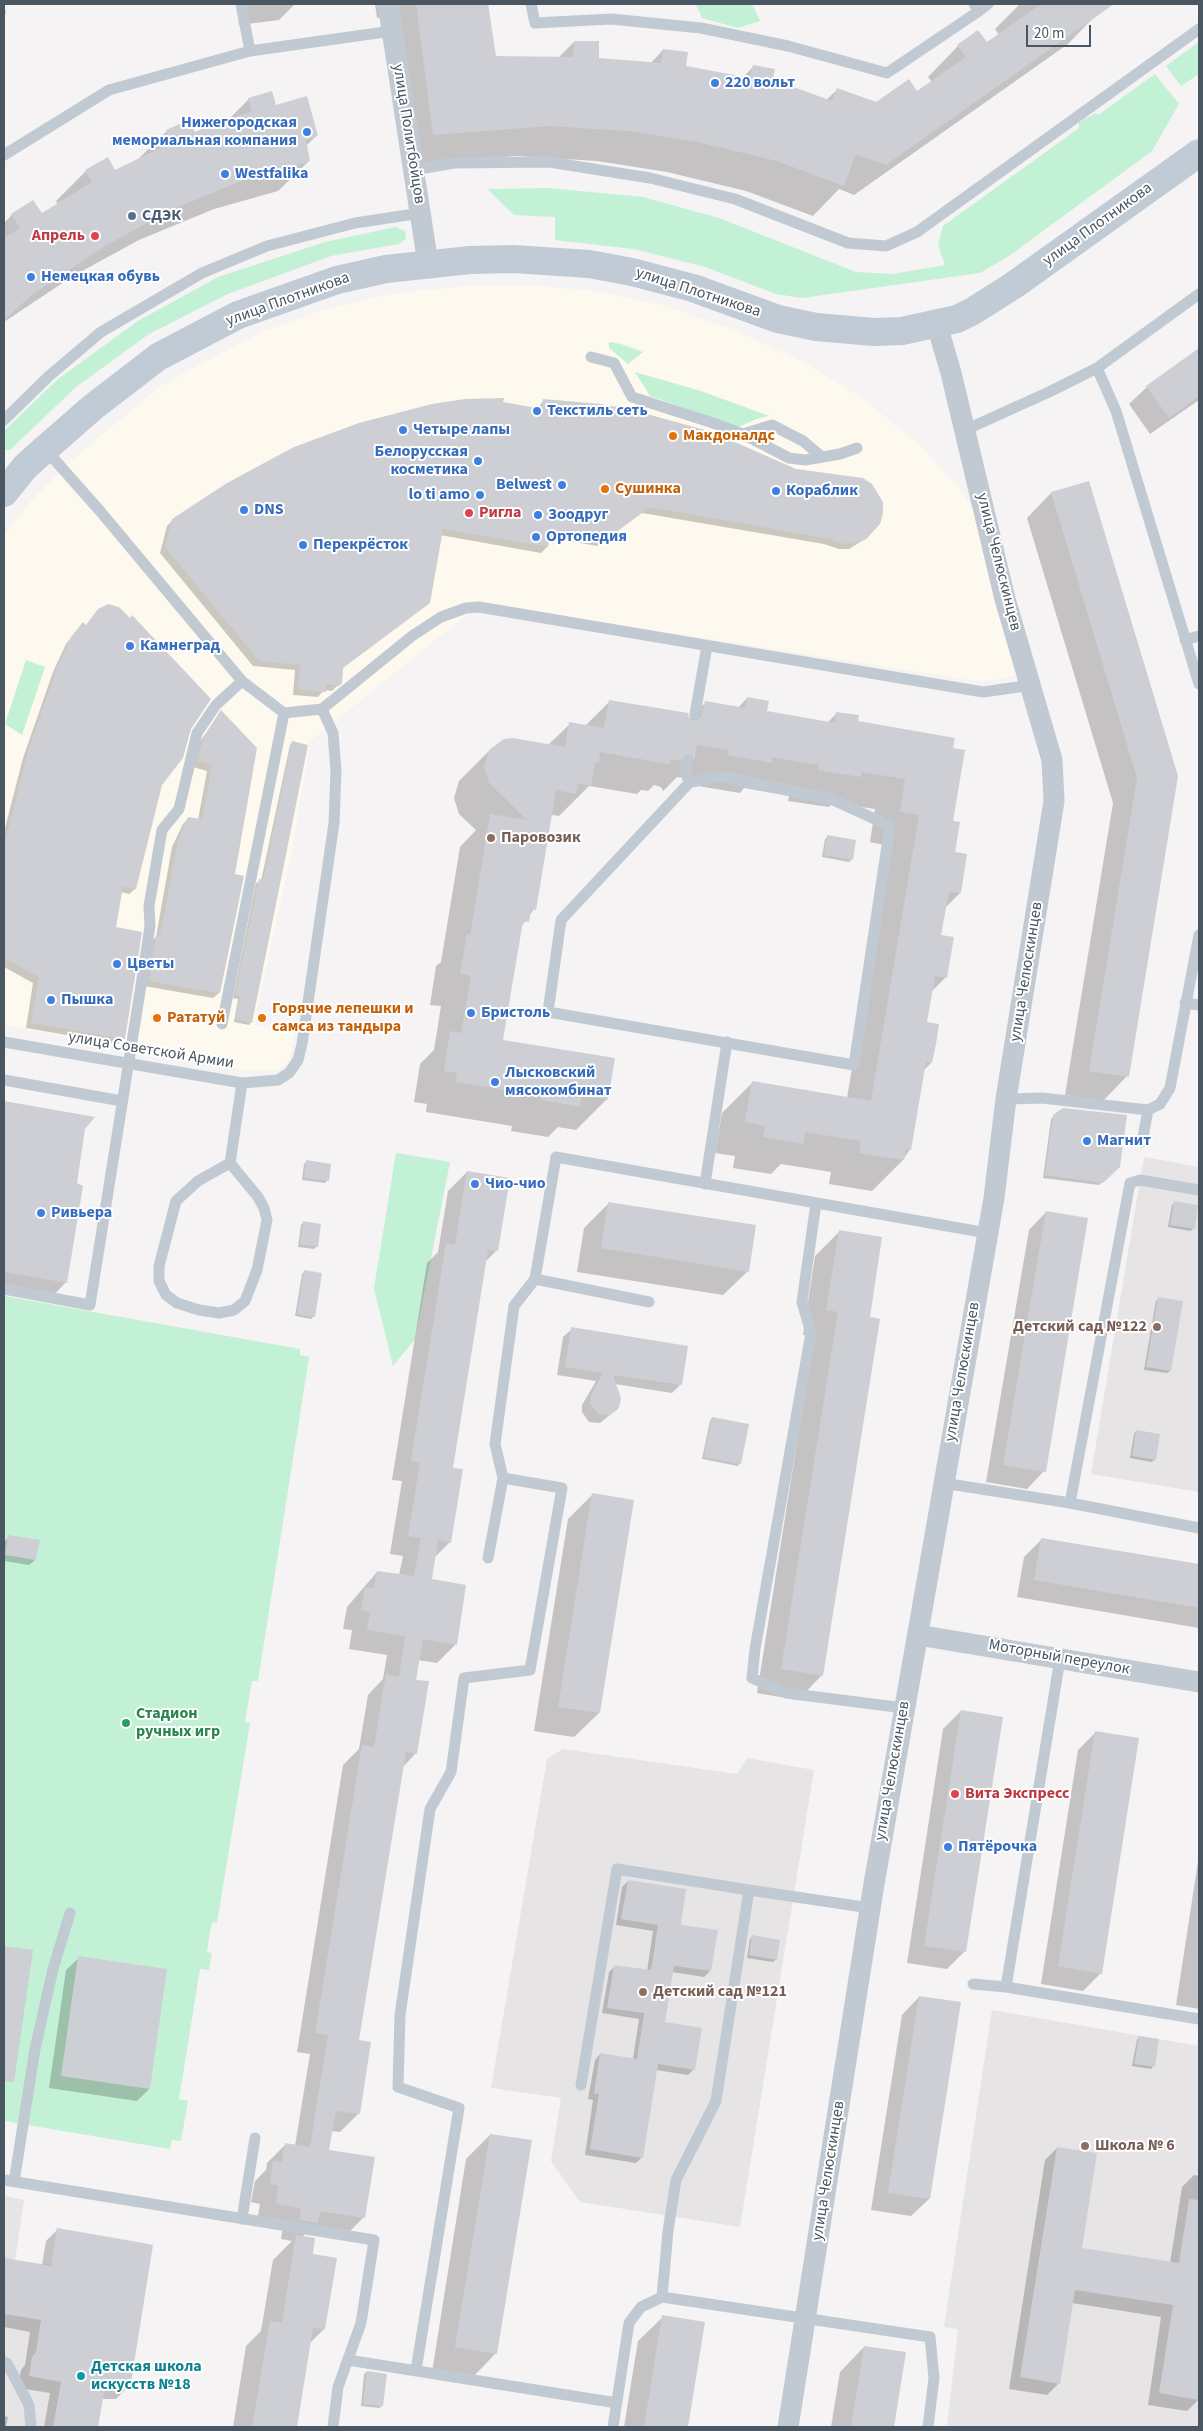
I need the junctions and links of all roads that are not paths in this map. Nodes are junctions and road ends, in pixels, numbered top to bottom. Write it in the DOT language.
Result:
graph roads {
  1 [pos="241,4"];
  2 [pos="388,4"];
  3 [pos="532,4"];
  4 [pos="980,6"];
  5 [pos="1199,29"];
  6 [pos="392,31"];
  7 [pos="250,51"];
  8 [pos="1199,153"];
  9 [pos="4,155"];
  10 [pos="414,170"];
  11 [pos="421,212"];
  12 [pos="428,264"];
  13 [pos="1199,294"];
  14 [pos="937,325"];
  15 [pos="591,357"];
  16 [pos="1096,368"];
  17 [pos="4,420"];
  18 [pos="965,430"];
  19 [pos="743,434"];
  20 [pos="857,448"];
  21 [pos="45,449"];
  22 [pos="822,457"];
  23 [pos="7,482"];
  24 [pos="1199,636"];
  25 [pos="1185,640"];
  26 [pos="706,646"];
  27 [pos="242,681"];
  28 [pos="1199,684"];
  29 [pos="1032,685"];
  30 [pos="322,709"];
  31 [pos="284,713"];
  32 [pos="695,714"];
  33 [pos="687,762"];
  34 [pos="689,784"];
  35 [pos="1199,935"];
  36 [pos="1185,1003"];
  37 [pos="1199,1005"];
  38 [pos="222,1024"];
  39 [pos="4,1042"];
  40 [pos="727,1042"];
  41 [pos="128,1065"];
  42 [pos="4,1080"];
  43 [pos="242,1083"];
  44 [pos="1006,1099"];
  45 [pos="122,1101"];
  46 [pos="1148,1110"];
  47 [pos="1142,1142"];
  48 [pos="230,1163"];
  49 [pos="705,1184"];
  50 [pos="1199,1190"];
  51 [pos="816,1203"];
  52 [pos="987,1233"];
  53 [pos="535,1279"];
  54 [pos="4,1289"];
  55 [pos="649,1302"];
  56 [pos="503,1478"];
  57 [pos="943,1483"];
  58 [pos="1070,1503"];
  59 [pos="1199,1528"];
  60 [pos="488,1558"];
  61 [pos="918,1635"];
  62 [pos="1060,1659"];
  63 [pos="1199,1682"];
  64 [pos="904,1708"];
  65 [pos="749,1890"];
  66 [pos="870,1908"];
  67 [pos="70,1913"];
  68 [pos="973,1984"];
  69 [pos="1006,1987"];
  70 [pos="1199,2019"];
  71 [pos="581,2085"];
  72 [pos="255,2138"];
  73 [pos="9,2181"];
  74 [pos="242,2219"];
  75 [pos="662,2297"];
  76 [pos="805,2319"];
  77 [pos="348,2360"];
  78 [pos="4,2362"];
  79 [pos="416,2370"];
  80 [pos="617,2403"];
  81 [pos="31,2427"];
  82 [pos="333,2427"];
  83 [pos="613,2427"];
  84 [pos="788,2427"];
  85 [pos="928,2427"];
  1 -- 7 [label="lane"];
  2 -- 6 [label="street, улица Политбойцов"];
  3 -- 4 [label="lane"];
  5 -- 10 [label="lane"];
  6 -- 7 [label="lane"];
  6 -- 10 [label="street, улица Политбойцов"];
  7 -- 9 [label="lane"];
  8 -- 14 [label="main road, улица Плотникова"];
  10 -- 11 [label="street, улица Политбойцов"];
  11 -- 12 [label="street, улица Политбойцов"];
  11 -- 17 [label="lane"];
  12 -- 14 [label="main road, улица Плотникова"];
  12 -- 21 [label="main road, улица Плотникова"];
  13 -- 16 [label="lane"];
  14 -- 18 [label="street, улица Челюскинцев"];
  15 -- 19 [label="lane"];
  16 -- 18 [label="lane"];
  16 -- 25 [label="lane"];
  18 -- 29 [label="street, улица Челюскинцев"];
  19 -- 22 [label="lane"];
  19 -- 22 [label="lane"];
  20 -- 22 [label="lane"];
  21 -- 23 [label="main road, улица Плотникова"];
  21 -- 27 [label="lane"];
  24 -- 25 [label="lane"];
  25 -- 28 [label="lane"];
  26 -- 29 [label="lane"];
  26 -- 30 [label="lane"];
  26 -- 32 [label="lane"];
  27 -- 31 [label="lane"];
  27 -- 41 [label="lane"];
  29 -- 44 [label="street, улица Челюскинцев"];
  30 -- 31 [label="lane"];
  30 -- 43 [label="lane"];
  31 -- 38 [label="lane"];
  33 -- 34 [label="lane"];
  34 -- 40 [label="lane"];
  34 -- 40 [label="lane"];
  35 -- 36 [label="lane"];
  36 -- 37 [label="lane"];
  36 -- 46 [label="lane"];
  39 -- 41 [label="lane, улица Советской Армии"];
  40 -- 49 [label="lane"];
  41 -- 43 [label="lane, улица Советской Армии"];
  41 -- 45 [label="lane"];
  42 -- 45 [label="lane"];
  43 -- 48 [label="lane, улица Советской Армии"];
  44 -- 46 [label="lane"];
  44 -- 52 [label="street, улица Челюскинцев"];
  45 -- 54 [label="lane"];
  46 -- 47 [label="lane"];
  48 -- 48 [label="lane"];
  49 -- 51 [label="lane"];
  49 -- 53 [label="lane"];
  50 -- 58 [label="lane"];
  51 -- 52 [label="lane"];
  51 -- 64 [label="lane"];
  52 -- 57 [label="street, улица Челюскинцев"];
  53 -- 55 [label="lane"];
  53 -- 56 [label="lane"];
  56 -- 60 [label="lane"];
  56 -- 79 [label="lane"];
  57 -- 58 [label="lane"];
  57 -- 61 [label="street, улица Челюскинцев"];
  58 -- 59 [label="lane"];
  61 -- 62 [label="street, Моторный переулок"];
  61 -- 64 [label="street, улица Челюскинцев"];
  62 -- 63 [label="street, Моторный переулок"];
  62 -- 69 [label="lane"];
  64 -- 66 [label="street, улица Челюскинцев"];
  65 -- 66 [label="lane"];
  65 -- 71 [label="lane"];
  65 -- 75 [label="lane"];
  66 -- 76 [label="street, улица Челюскинцев"];
  67 -- 73 [label="lane"];
  68 -- 69 [label="lane"];
  69 -- 70 [label="lane"];
  72 -- 74 [label="lane"];
  73 -- 74 [label="lane"];
  74 -- 77 [label="lane"];
  75 -- 76 [label="lane"];
  75 -- 80 [label="lane"];
  76 -- 84 [label="street, улица Челюскинцев"];
  76 -- 85 [label="lane"];
  77 -- 79 [label="lane"];
  77 -- 82 [label="lane"];
  78 -- 81 [label="lane"];
  79 -- 80 [label="lane"];
  80 -- 83 [label="lane"];
}
